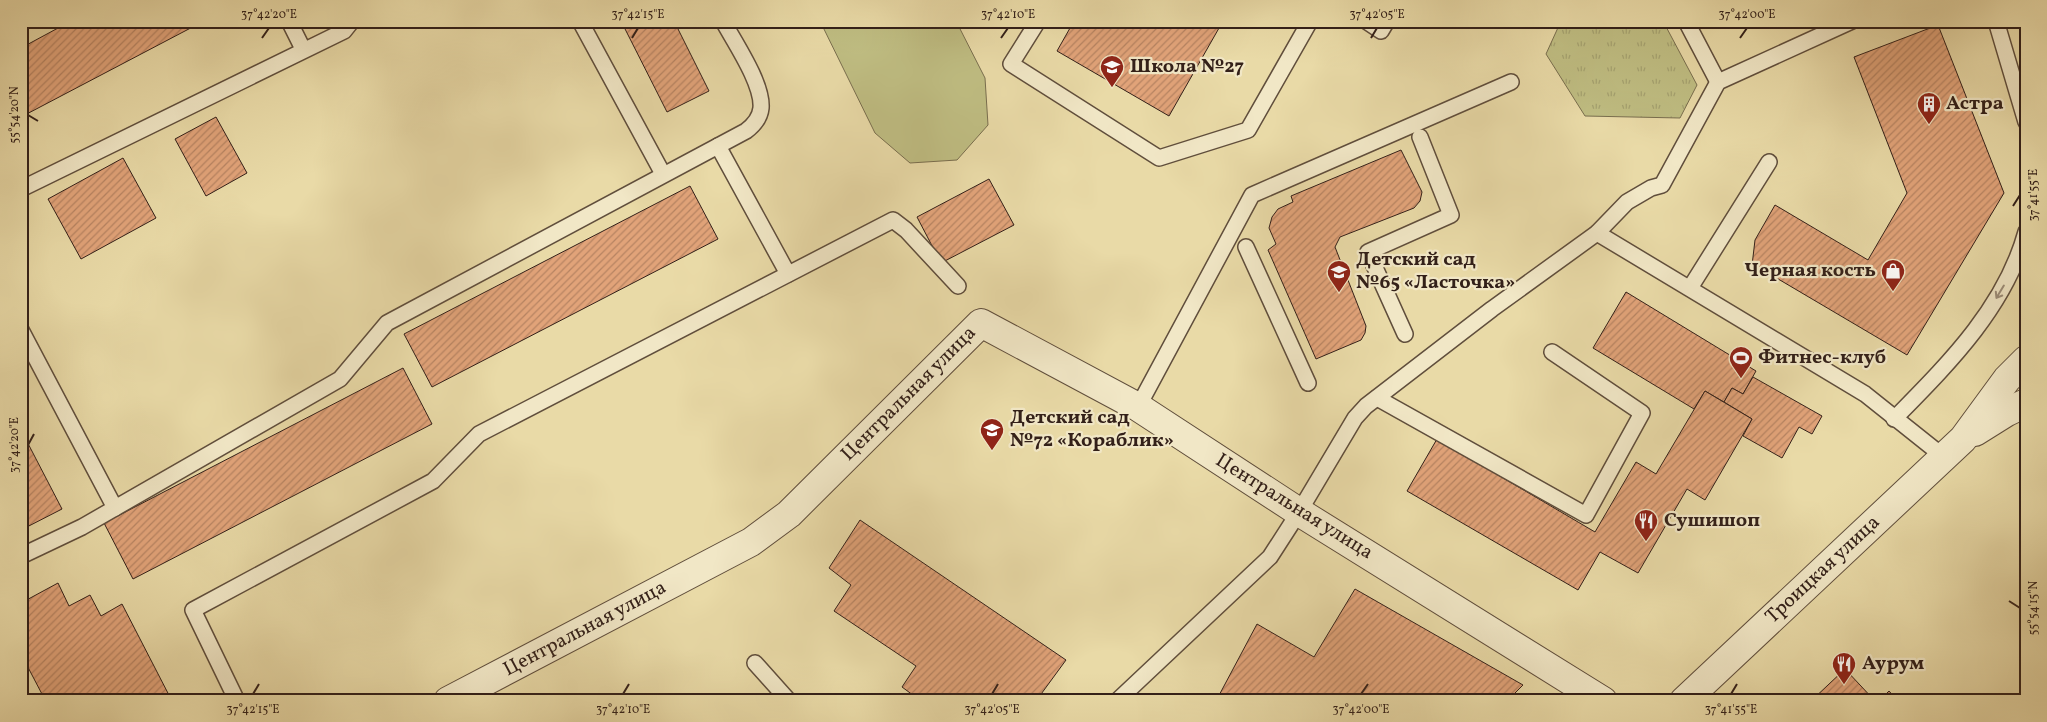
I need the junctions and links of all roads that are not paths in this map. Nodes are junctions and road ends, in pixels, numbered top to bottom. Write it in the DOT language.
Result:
graph roads {
  1 [pos="289,21"];
  2 [pos="352,21"];
  3 [pos="580,21"];
  4 [pos="723,21"];
  5 [pos="1038,21"];
  6 [pos="1310,21"];
  7 [pos="1366,21"];
  8 [pos="1387,21"];
  9 [pos="1686,21"];
  10 [pos="1852,21"];
  11 [pos="1996,21"];
  12 [pos="303,49"];
  13 [pos="1511,82"];
  14 [pos="1718,82"];
  15 [pos="2026,122"];
  16 [pos="1420,137"];
  17 [pos="718,146"];
  18 [pos="1769,162"];
  19 [pos="663,174"];
  20 [pos="21,189"];
  21 [pos="2026,232"];
  22 [pos="1597,233"];
  23 [pos="1246,247"];
  24 [pos="788,274"];
  25 [pos="958,286"];
  26 [pos="1690,288"];
  27 [pos="21,330"];
  28 [pos="1405,334"];
  29 [pos="1552,352"];
  30 [pos="2026,360"];
  31 [pos="1308,383"];
  32 [pos="1376,398"];
  33 [pos="2026,404"];
  34 [pos="1138,407"];
  35 [pos="1894,418"];
  36 [pos="1953,448"];
  37 [pos="115,508"];
  38 [pos="1300,512"];
  39 [pos="21,556"];
  40 [pos="755,663"];
  41 [pos="238,701"];
  42 [pos="448,701"];
  43 [pos="789,701"];
  44 [pos="1116,701"];
  45 [pos="1602,701"];
  46 [pos="1684,701"];
  1 -- 12 [label="lane"];
  2 -- 12 [label="lane"];
  3 -- 19 [label="lane"];
  4 -- 17 [label="lane"];
  5 -- 6 [label="lane"];
  7 -- 8 [label="lane"];
  9 -- 14 [label="lane"];
  10 -- 14 [label="lane"];
  11 -- 15 [label="lane"];
  12 -- 20 [label="lane"];
  13 -- 34 [label="lane"];
  14 -- 22 [label="lane"];
  16 -- 28 [label="lane"];
  17 -- 19 [label="lane"];
  17 -- 24 [label="lane"];
  18 -- 26 [label="lane"];
  19 -- 37 [label="lane"];
  21 -- 35 [label="lane, one-way"];
  22 -- 26 [label="lane"];
  22 -- 32 [label="lane"];
  23 -- 31 [label="lane"];
  24 -- 25 [label="lane"];
  24 -- 41 [label="lane"];
  26 -- 35 [label="lane"];
  27 -- 37 [label="lane"];
  29 -- 32 [label="lane"];
  30 -- 36 [label="street"];
  32 -- 38 [label="lane"];
  33 -- 36 [label="street"];
  34 -- 38 [label="street, Центральная улица"];
  34 -- 42 [label="street, Центральная улица"];
  35 -- 36 [label="lane"];
  36 -- 46 [label="street, Троицкая улица"];
  37 -- 39 [label="lane"];
  38 -- 44 [label="lane"];
  38 -- 45 [label="street, Центральная улица"];
  40 -- 43 [label="lane"];
}
